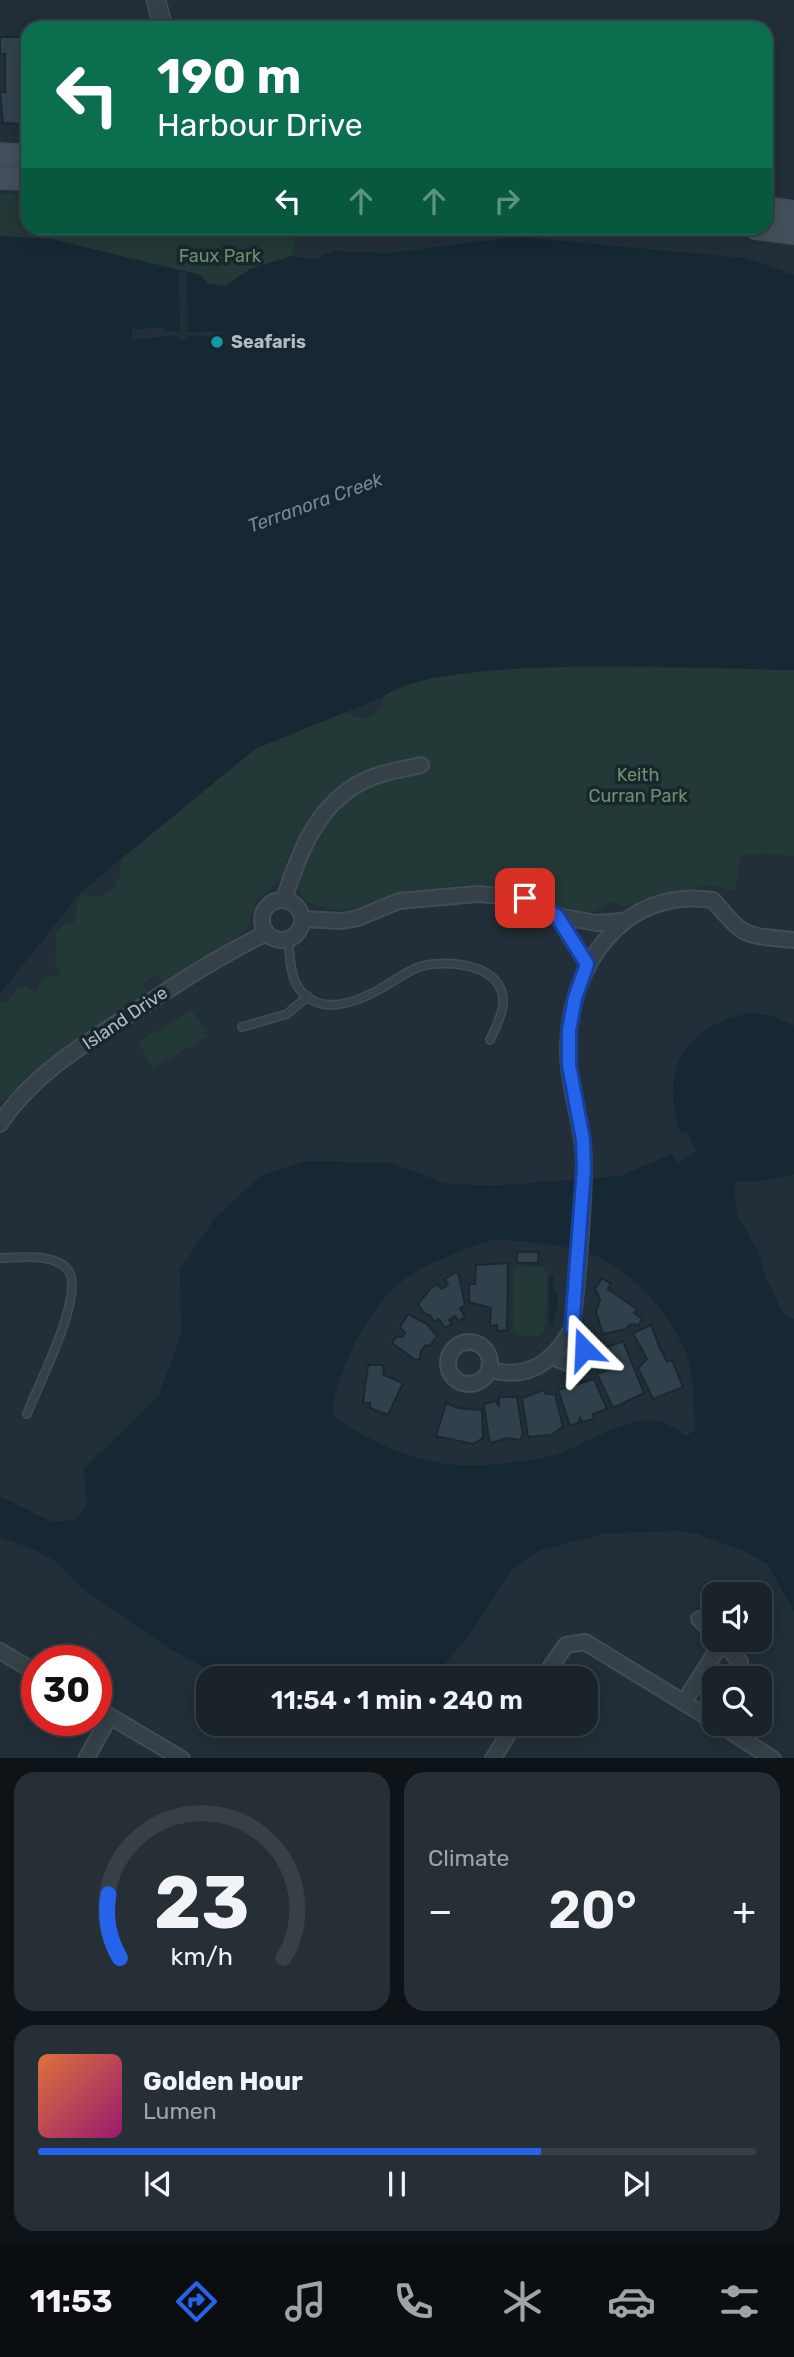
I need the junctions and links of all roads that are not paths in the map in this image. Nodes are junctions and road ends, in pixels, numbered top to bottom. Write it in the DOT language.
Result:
graph roads {
  1 [pos="156,0"];
  2 [pos="161,21"];
  3 [pos="0,154"];
  4 [pos="21,156"];
  5 [pos="0,178"];
  6 [pos="21,178"];
  7 [pos="773,209"];
  8 [pos="794,212"];
  9 [pos="773,230"];
  10 [pos="794,233"];
  11 [pos="421,765"];
  12 [pos="284,900"];
  13 [pos="557,916"];
  14 [pos="303,919"];
  15 [pos="622,921"];
  16 [pos="267,933"];
  17 [pos="288,940"];
  18 [pos="794,940"];
  19 [pos="587,964"];
  20 [pos="307,996"];
  21 [pos="242,1027"];
  22 [pos="490,1040"];
  23 [pos="0,1124"];
  24 [pos="0,1258"];
  25 [pos="572,1328"];
  26 [pos="552,1357"];
  27 [pos="490,1370"];
  28 [pos="27,1414"];
  29 [pos="699,1619"];
  30 [pos="702,1622"];
  31 [pos="0,1651"];
  32 [pos="711,1652"];
  33 [pos="731,1652"];
  34 [pos="740,1662"];
  35 [pos="21,1663"];
  36 [pos="551,1666"];
  37 [pos="684,1702"];
  38 [pos="702,1713"];
  39 [pos="112,1718"];
  40 [pos="99,1736"];
  41 [pos="507,1736"];
  42 [pos="733,1736"];
  43 [pos="754,1754"];
  44 [pos="87,1758"];
  45 [pos="180,1758"];
  46 [pos="494,1758"];
  1 -- 2 [label="street"];
  3 -- 4 [label="main road"];
  5 -- 6 [label="main road"];
  7 -- 8 [label="main road"];
  9 -- 10 [label="main road"];
  11 -- 12 [label="street"];
  12 -- 14 [label="street"];
  12 -- 16 [label="street"];
  13 -- 14 [label="street"];
  13 -- 15 [label="street"];
  13 -- 19 [label="street"];
  14 -- 17 [label="street"];
  15 -- 18 [label="street"];
  15 -- 19 [label="street"];
  16 -- 17 [label="street"];
  16 -- 23 [label="street, Island Drive"];
  17 -- 20 [label="lane"];
  19 -- 25 [label="street"];
  20 -- 21 [label="lane"];
  20 -- 22 [label="lane"];
  24 -- 28 [label="lane"];
  25 -- 26 [label="street"];
  25 -- 26 [label="street"];
  26 -- 27 [label="street"];
  29 -- 30 [label="street"];
  31 -- 35 [label="street"];
  32 -- 37 [label="street"];
  33 -- 34 [label="street"];
  36 -- 37 [label="street"];
  37 -- 38 [label="street"];
  39 -- 45 [label="street"];
  40 -- 44 [label="street"];
  41 -- 46 [label="street"];
  42 -- 43 [label="street"];
}
